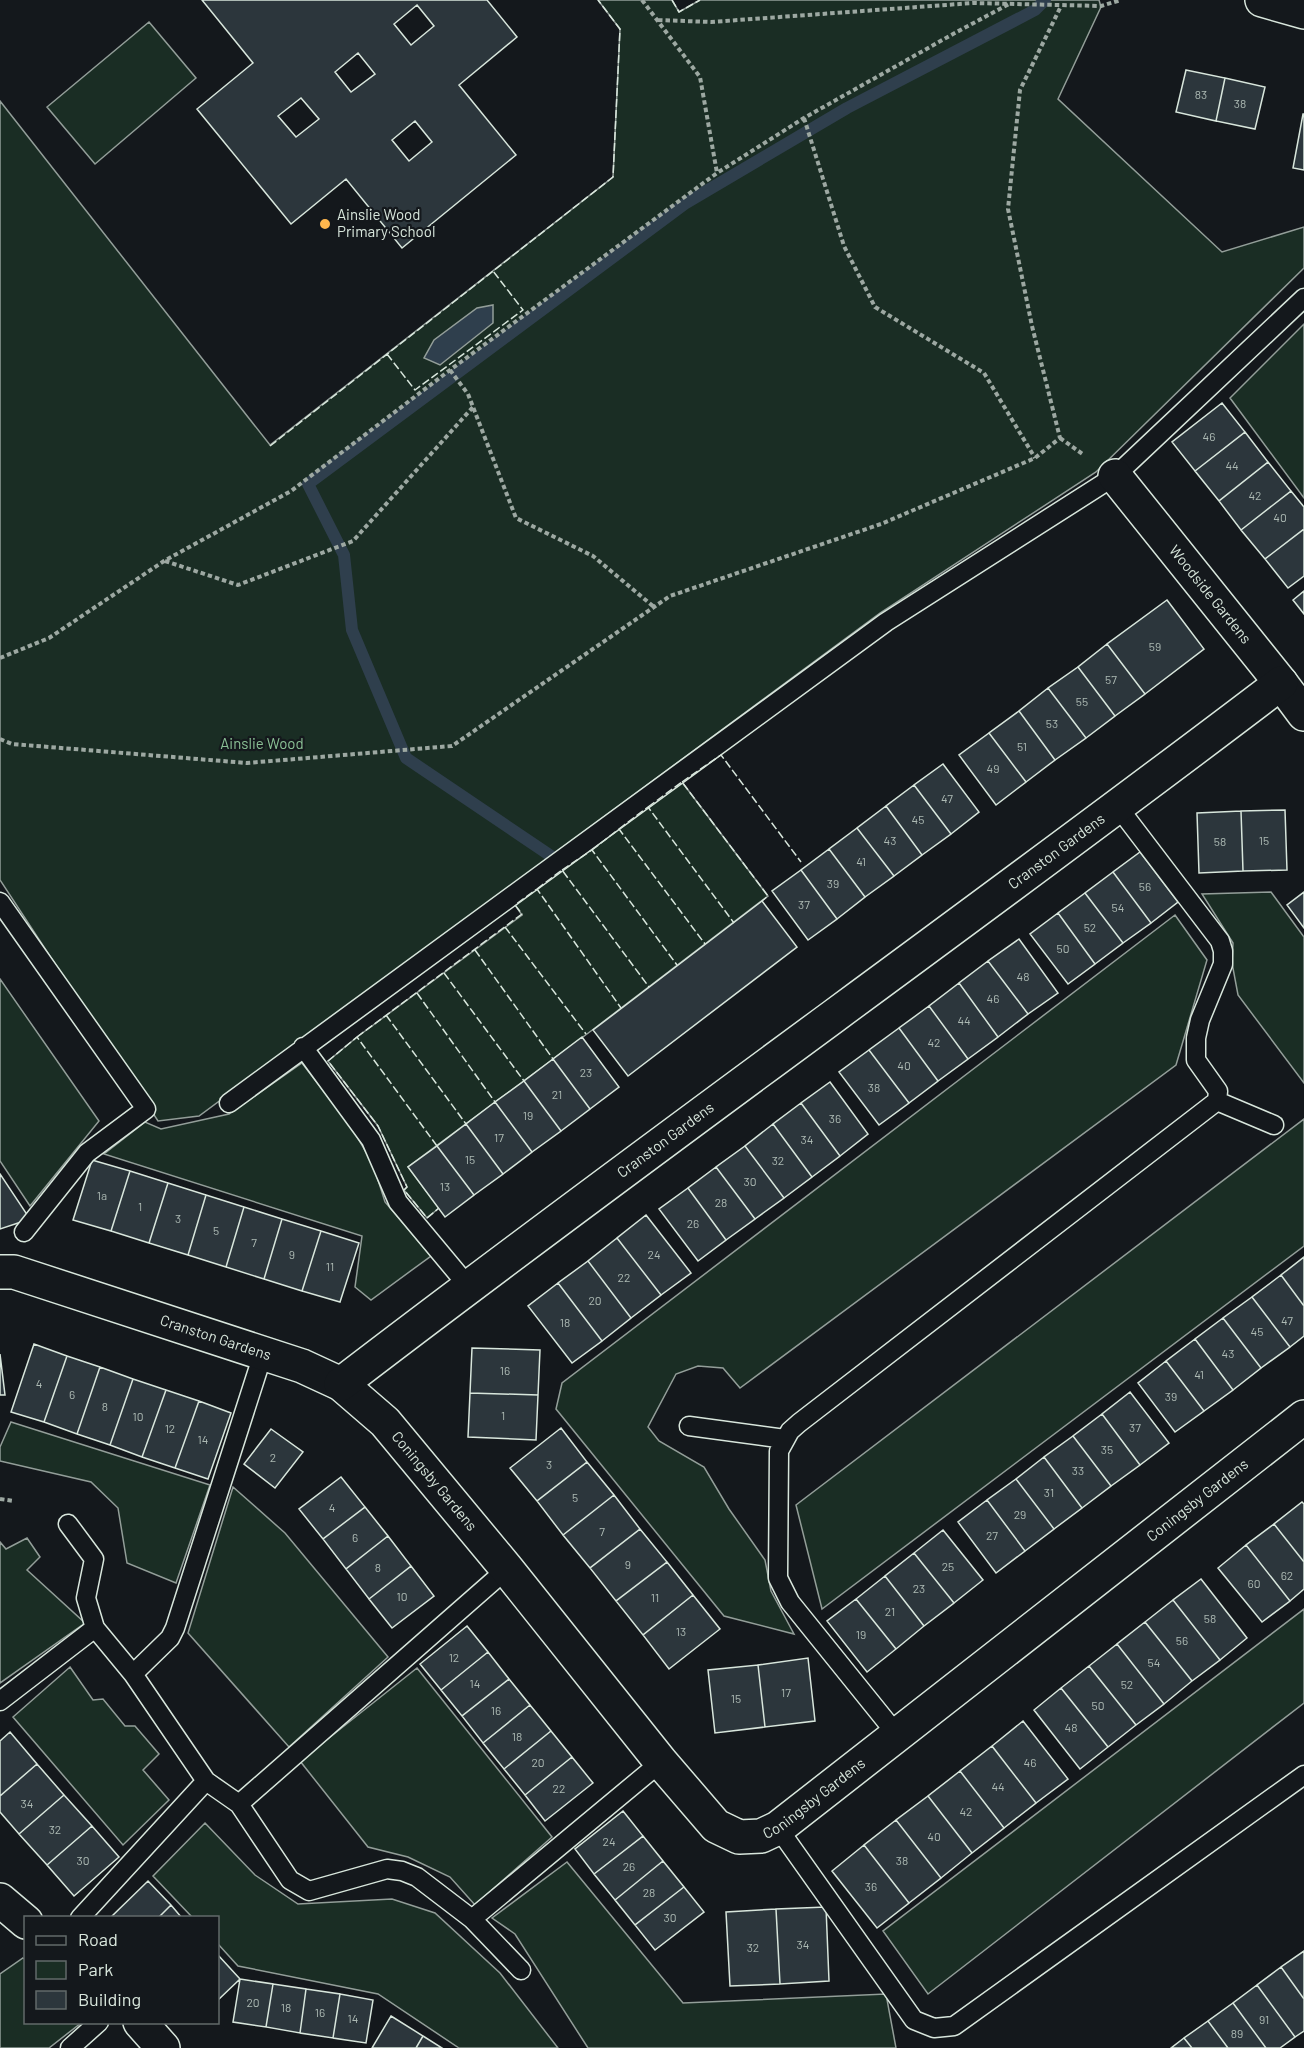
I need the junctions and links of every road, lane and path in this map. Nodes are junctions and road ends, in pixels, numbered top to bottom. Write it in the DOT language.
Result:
graph roads {
  1 [pos="642,0"];
  2 [pos="1120,0"];
  3 [pos="1262,0"];
  4 [pos="1009,4"];
  5 [pos="1061,6"];
  6 [pos="1304,12"];
  7 [pos="658,20"];
  8 [pos="804,118"];
  9 [pos="717,173"];
  10 [pos="1304,298"];
  11 [pos="450,370"];
  12 [pos="473,407"];
  13 [pos="1035,459"];
  14 [pos="1115,476"];
  15 [pos="164,561"];
  16 [pos="654,607"];
  17 [pos="0,658"];
  18 [pos="1281,683"];
  19 [pos="1304,714"];
  20 [pos="0,739"];
  21 [pos="1118,807"];
  22 [pos="0,902"];
  23 [pos="303,1047"];
  24 [pos="1217,1101"];
  25 [pos="229,1103"];
  26 [pos="1274,1125"];
  27 [pos="24,1232"];
  28 [pos="0,1272"];
  29 [pos="468,1286"];
  30 [pos="262,1354"];
  31 [pos="341,1384"];
  32 [pos="1304,1418"];
  33 [pos="689,1426"];
  34 [pos="785,1439"];
  35 [pos="0,1499"];
  36 [pos="14,1501"];
  37 [pos="68,1524"];
  38 [pos="507,1569"];
  39 [pos="95,1628"];
  40 [pos="133,1674"];
  41 [pos="0,1701"];
  42 [pos="898,1736"];
  43 [pos="661,1762"];
  44 [pos="1304,1775"];
  45 [pos="206,1780"];
  46 [pos="239,1804"];
  47 [pos="778,1828"];
  48 [pos="0,1900"];
  49 [pos="81,1916"];
  50 [pos="472,1919"];
  51 [pos="24,1921"];
  52 [pos="521,1970"];
  53 [pos="97,2024"];
  54 [pos="142,2024"];
  55 [pos="70,2048"];
  56 [pos="163,2048"];
  1 -- 7 [label="path"];
  2 -- 5 [label="path"];
  3 -- 6 [label="street"];
  4 -- 5 [label="path"];
  4 -- 7 [label="path"];
  4 -- 8 [label="path"];
  5 -- 13 [label="path"];
  7 -- 9 [label="path"];
  8 -- 9 [label="path"];
  8 -- 13 [label="path"];
  9 -- 11 [label="path"];
  10 -- 14 [label="lane"];
  11 -- 12 [label="path"];
  11 -- 15 [label="path"];
  12 -- 15 [label="path"];
  12 -- 16 [label="path"];
  13 -- 16 [label="path"];
  14 -- 18 [label="street, Woodside Gardens"];
  14 -- 23 [label="lane"];
  15 -- 17 [label="path"];
  16 -- 20 [label="path"];
  18 -- 19 [label="street, Woodside Gardens"];
  18 -- 21 [label="street, Cranston Gardens"];
  21 -- 24 [label="lane"];
  21 -- 29 [label="street, Cranston Gardens"];
  22 -- 27 [label="lane"];
  23 -- 25 [label="lane"];
  23 -- 29 [label="lane"];
  24 -- 26 [label="lane"];
  24 -- 34 [label="lane"];
  28 -- 30 [label="street, Cranston Gardens"];
  29 -- 31 [label="street, Cranston Gardens"];
  30 -- 31 [label="street, Cranston Gardens"];
  30 -- 40 [label="lane"];
  31 -- 38 [label="street, Coningsby Gardens"];
  32 -- 42 [label="street, Coningsby Gardens"];
  33 -- 34 [label="lane"];
  34 -- 42 [label="lane"];
  35 -- 36 [label="path"];
  37 -- 39 [label="lane"];
  38 -- 43 [label="street, Coningsby Gardens"];
  38 -- 46 [label="lane"];
  39 -- 40 [label="lane"];
  39 -- 41 [label="lane"];
  40 -- 45 [label="lane"];
  42 -- 47 [label="street, Coningsby Gardens"];
  43 -- 47 [label="street, Coningsby Gardens"];
  43 -- 50 [label="lane"];
  44 -- 47 [label="lane"];
  45 -- 46 [label="lane"];
  45 -- 49 [label="lane"];
  46 -- 50 [label="lane"];
  48 -- 51 [label="street"];
  50 -- 52 [label="lane"];
  53 -- 55 [label="lane"];
  54 -- 56 [label="street"];
}
